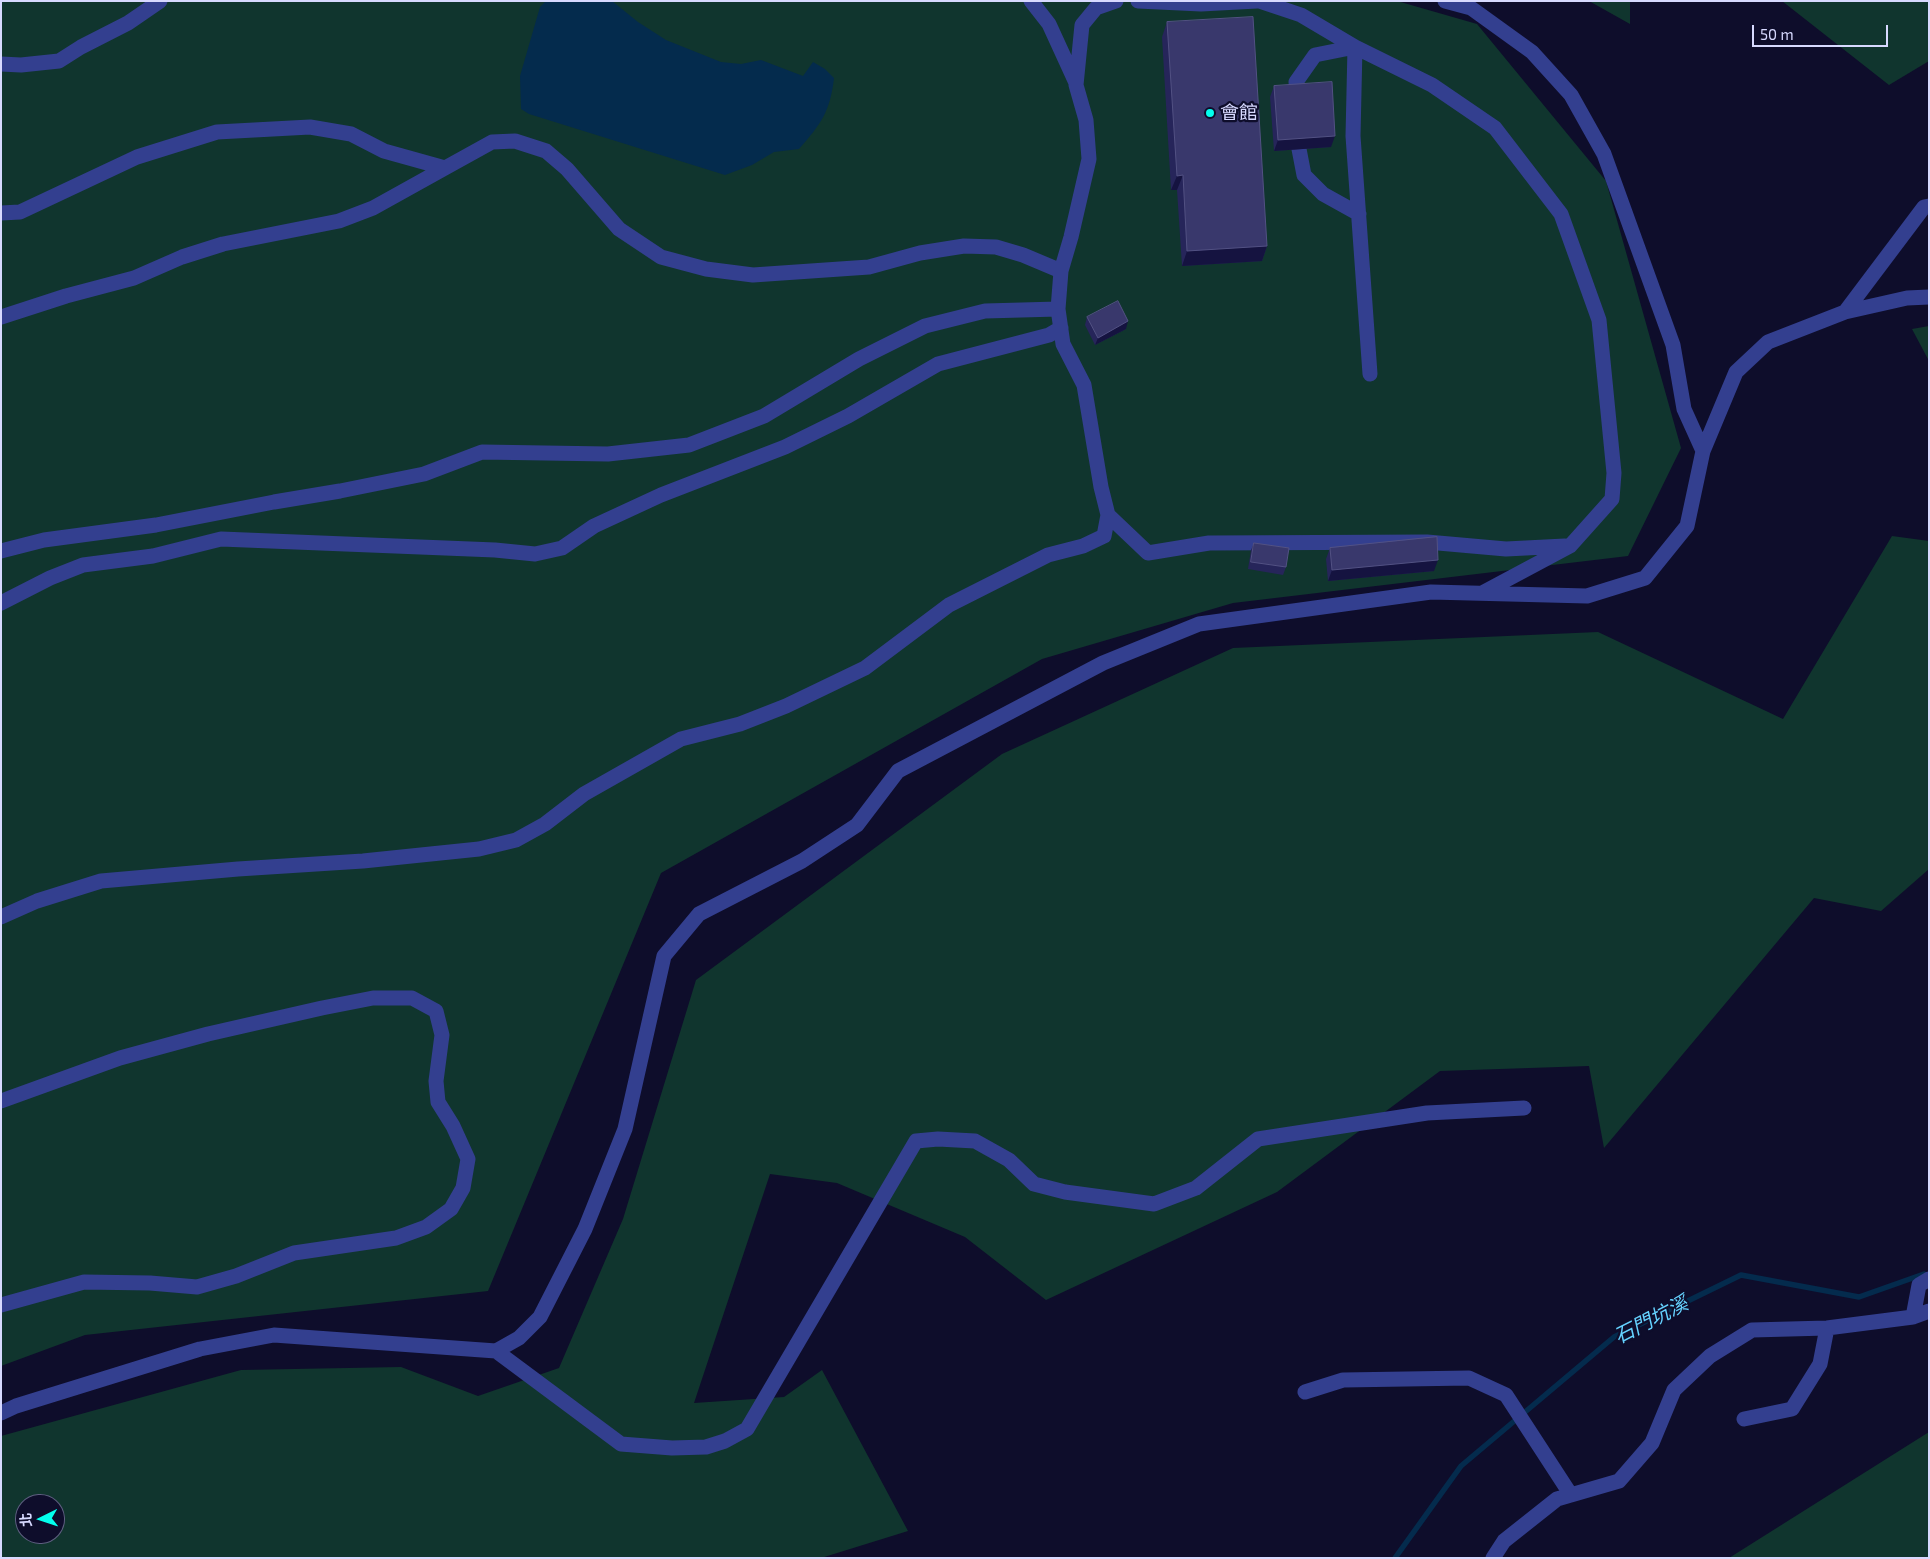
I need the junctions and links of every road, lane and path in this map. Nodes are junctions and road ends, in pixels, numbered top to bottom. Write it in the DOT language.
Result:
graph roads {
  1 [pos="160,1"];
  2 [pos="1031,1"];
  3 [pos="1116,1"];
  4 [pos="1138,1"];
  5 [pos="1258,1"];
  6 [pos="1445,1"];
  7 [pos="1355,47"];
  8 [pos="1,64"];
  9 [pos="1076,85"];
  10 [pos="1297,95"];
  11 [pos="1300,149"];
  12 [pos="445,168"];
  13 [pos="1929,206"];
  14 [pos="1,213"];
  15 [pos="1359,214"];
  16 [pos="1061,271"];
  17 [pos="1929,297"];
  18 [pos="1058,308"];
  19 [pos="1845,312"];
  20 [pos="1,317"];
  21 [pos="1061,328"];
  22 [pos="1370,374"];
  23 [pos="1703,451"];
  24 [pos="1108,515"];
  25 [pos="1570,546"];
  26 [pos="1,551"];
  27 [pos="1481,594"];
  28 [pos="1,602"];
  29 [pos="1,917"];
  30 [pos="1,1101"];
  31 [pos="1524,1108"];
  32 [pos="1929,1279"];
  33 [pos="1,1305"];
  34 [pos="1929,1311"];
  35 [pos="1913,1317"];
  36 [pos="1827,1328"];
  37 [pos="496,1351"];
  38 [pos="1305,1392"];
  39 [pos="1,1413"];
  40 [pos="1744,1419"];
  41 [pos="1572,1495"];
  42 [pos="1494,1558"];
  1 -- 8 [label="street"];
  2 -- 9 [label="street"];
  3 -- 9 [label="street"];
  4 -- 5 [label="street"];
  5 -- 7 [label="street"];
  6 -- 23 [label="street"];
  7 -- 10 [label="street"];
  7 -- 15 [label="street"];
  7 -- 25 [label="street"];
  9 -- 16 [label="street"];
  11 -- 15 [label="street"];
  12 -- 14 [label="street"];
  12 -- 16 [label="street"];
  12 -- 20 [label="street"];
  13 -- 19 [label="street"];
  15 -- 22 [label="street"];
  16 -- 18 [label="street"];
  17 -- 19 [label="street"];
  18 -- 21 [label="street"];
  18 -- 26 [label="street"];
  19 -- 23 [label="street"];
  21 -- 24 [label="street"];
  21 -- 28 [label="street"];
  23 -- 27 [label="street"];
  24 -- 25 [label="street"];
  24 -- 29 [label="street"];
  25 -- 27 [label="street"];
  27 -- 37 [label="street"];
  30 -- 33 [label="street"];
  31 -- 37 [label="street"];
  32 -- 35 [label="street"];
  34 -- 35 [label="street"];
  35 -- 36 [label="street"];
  36 -- 40 [label="street"];
  36 -- 41 [label="street"];
  37 -- 39 [label="street"];
  38 -- 41 [label="street"];
  41 -- 42 [label="street"];
}
